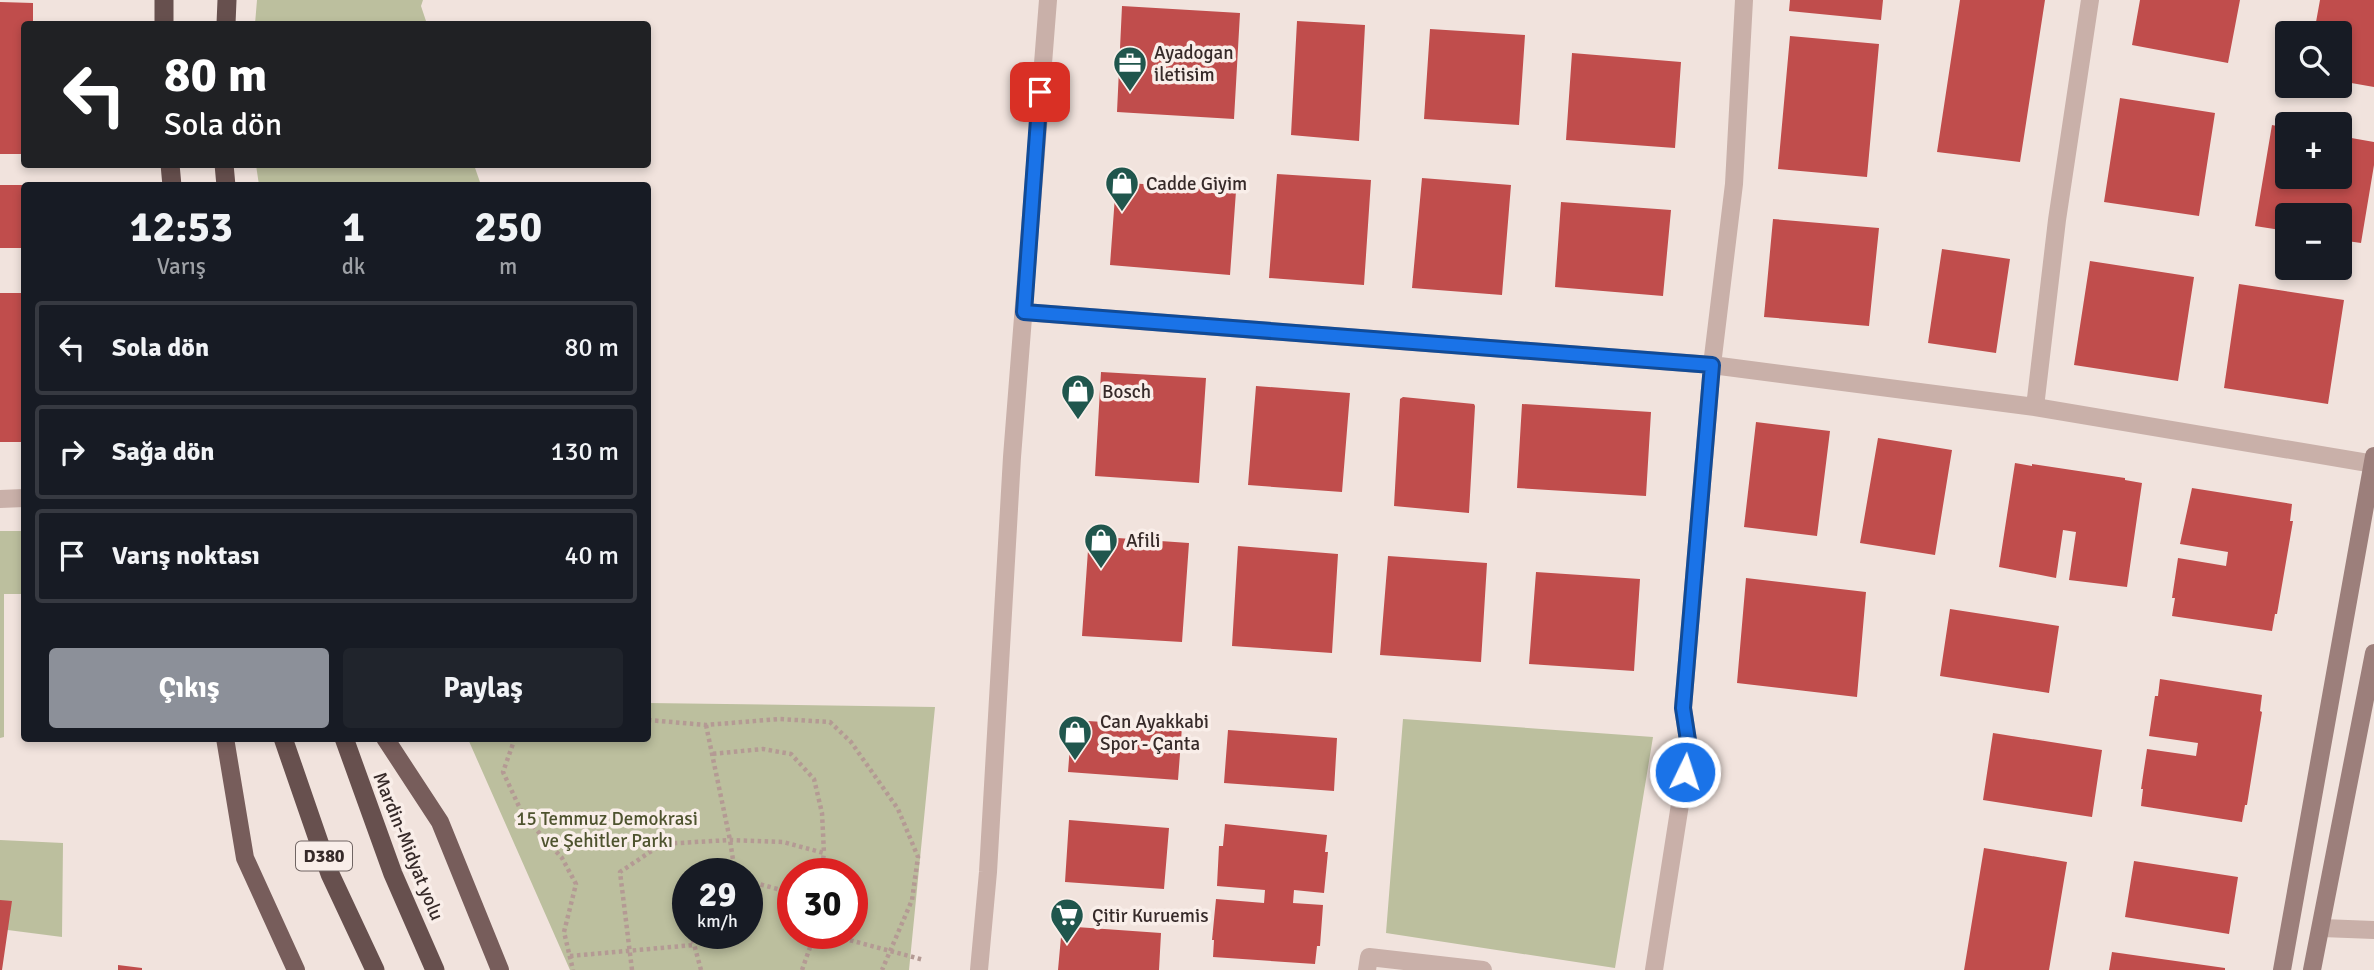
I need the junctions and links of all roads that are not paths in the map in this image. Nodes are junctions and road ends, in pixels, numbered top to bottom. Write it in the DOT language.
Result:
graph roads {
  1 [pos="164,0"];
  2 [pos="227,0"];
  3 [pos="1048,0"];
  4 [pos="1744,0"];
  5 [pos="2090,0"];
  6 [pos="164,21"];
  7 [pos="226,21"];
  8 [pos="1024,312"];
  9 [pos="1712,365"];
  10 [pos="2035,407"];
  11 [pos="2373,461"];
  12 [pos="21,498"];
  13 [pos="0,499"];
  14 [pos="2374,653"];
  15 [pos="226,742"];
  16 [pos="284,742"];
  17 [pos="345,742"];
  18 [pos="388,742"];
  19 [pos="2322,928"];
  20 [pos="2374,930"];
  21 [pos="1368,964"];
  22 [pos="1476,969"];
  23 [pos="296,970"];
  24 [pos="375,970"];
  25 [pos="435,970"];
  26 [pos="500,970"];
  27 [pos="979,970"];
  28 [pos="1654,970"];
  29 [pos="2282,970"];
  30 [pos="2312,970"];
  1 -- 6 [label="highway"];
  2 -- 7 [label="highway"];
  3 -- 8 [label="street"];
  4 -- 9 [label="street"];
  5 -- 10 [label="street"];
  8 -- 9 [label="street"];
  8 -- 27 [label="street"];
  9 -- 10 [label="street"];
  9 -- 28 [label="street"];
  10 -- 11 [label="street"];
  11 -- 29 [label="main road"];
  12 -- 13 [label="street"];
  14 -- 19 [label="main road"];
  15 -- 23 [label="main road"];
  16 -- 24 [label="highway, D380"];
  17 -- 25 [label="highway, Mardin-Midyat yolu / D380"];
  18 -- 26 [label="main road"];
  19 -- 20 [label="street"];
  19 -- 30 [label="main road"];
  21 -- 22 [label="street"];
}
